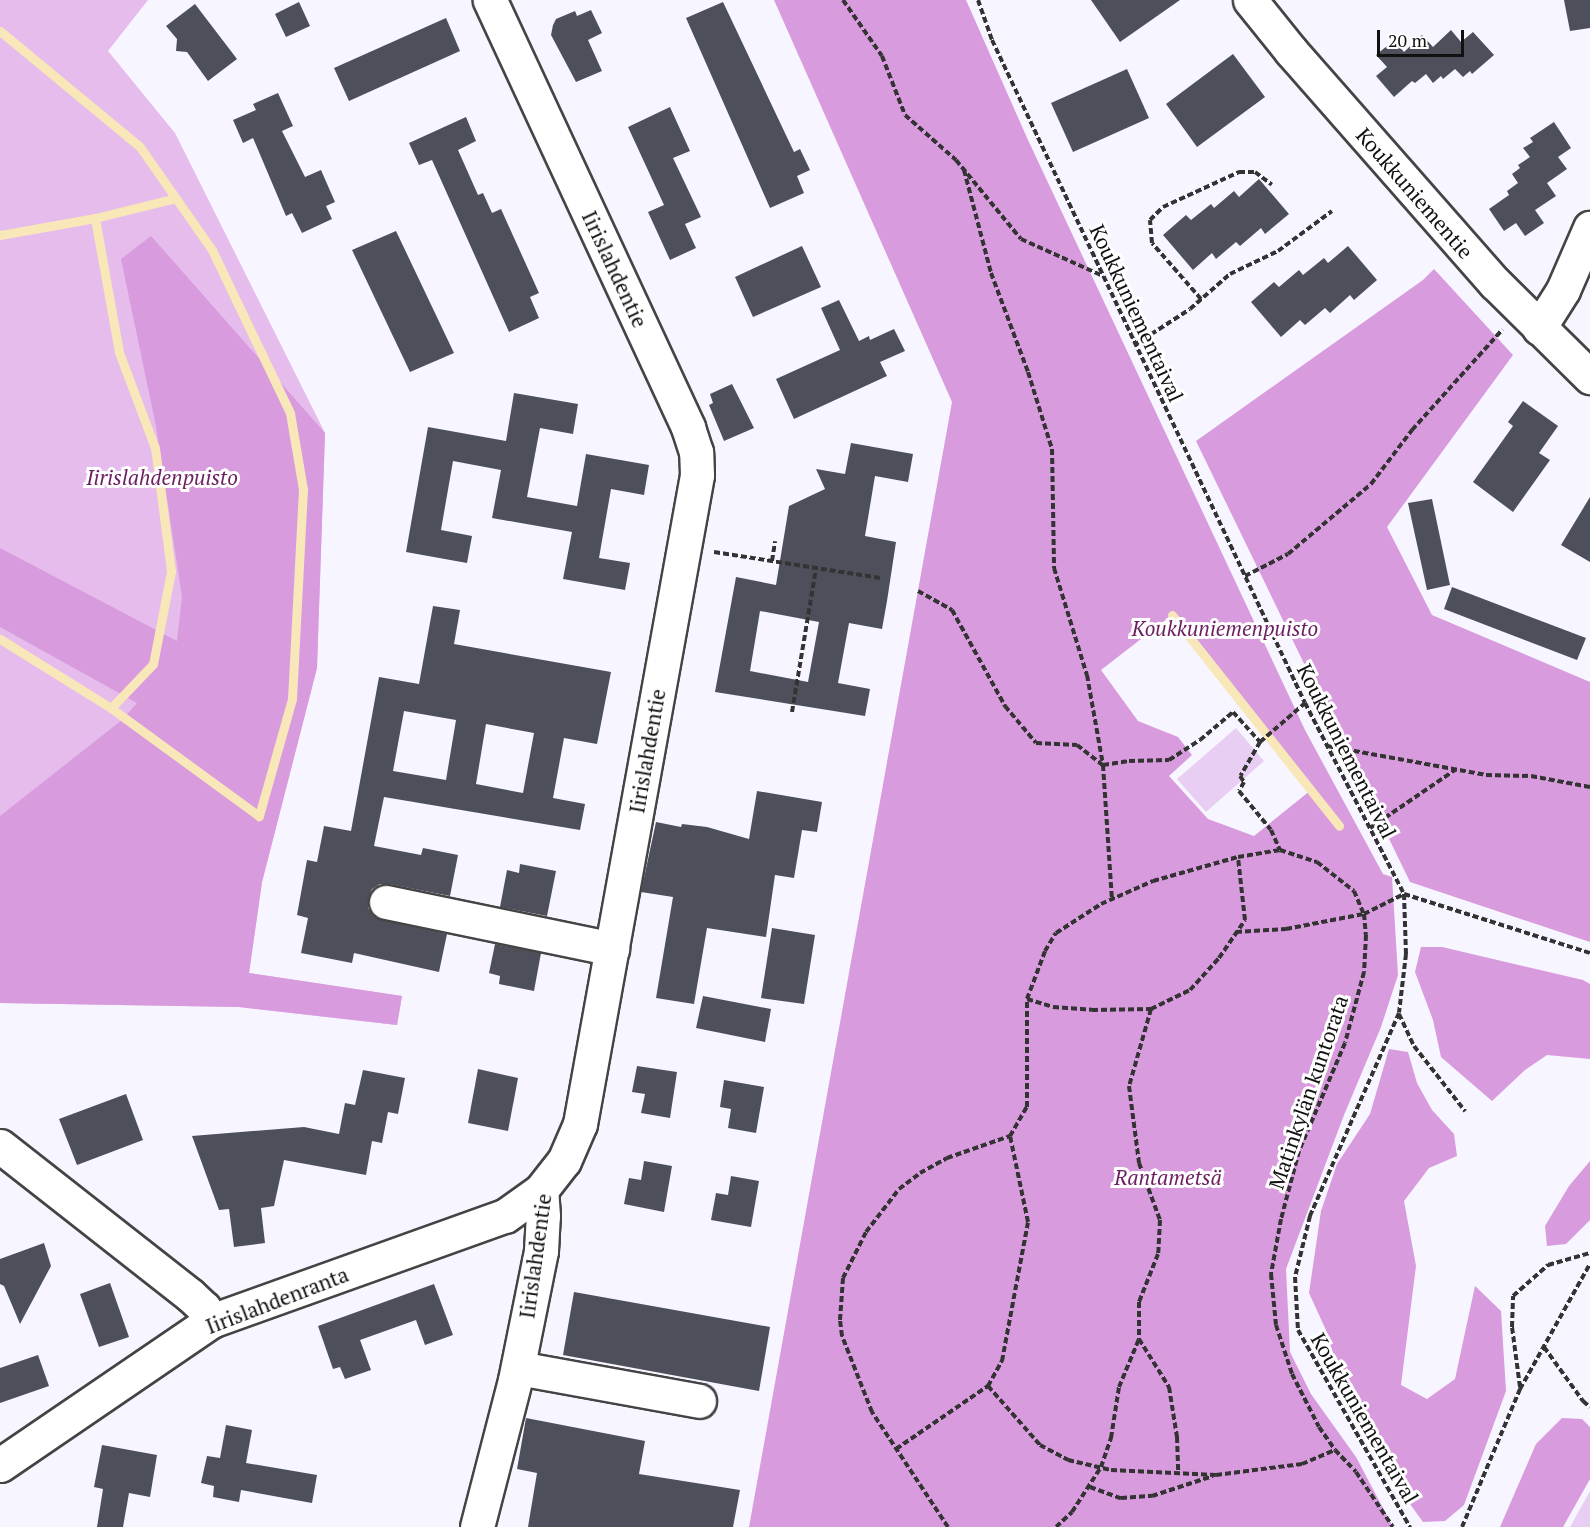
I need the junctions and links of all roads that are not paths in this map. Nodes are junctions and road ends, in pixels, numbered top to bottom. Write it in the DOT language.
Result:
graph roads {
  1 [pos="490,0"];
  2 [pos="1250,0"];
  3 [pos="1590,228"];
  4 [pos="1539,328"];
  5 [pos="1590,377"];
  6 [pos="386,902"];
  7 [pos="612,949"];
  8 [pos="0,1146"];
  9 [pos="541,1190"];
  10 [pos="211,1321"];
  11 [pos="518,1368"];
  12 [pos="699,1401"];
  13 [pos="0,1464"];
  14 [pos="477,1527"];
  1 -- 7 [label="street, Iirislahdentie"];
  2 -- 4 [label="street, Koukkuniementie"];
  3 -- 4 [label="street"];
  4 -- 5 [label="street, Koukkuniementie"];
  6 -- 7 [label="street"];
  7 -- 9 [label="street, Iirislahdentie"];
  8 -- 10 [label="street"];
  9 -- 10 [label="street, Iirislahdenranta"];
  9 -- 11 [label="street, Iirislahdentie"];
  10 -- 13 [label="street, Iirislahdenranta"];
  11 -- 12 [label="street"];
  11 -- 14 [label="street, Iirislahdentie"];
}
